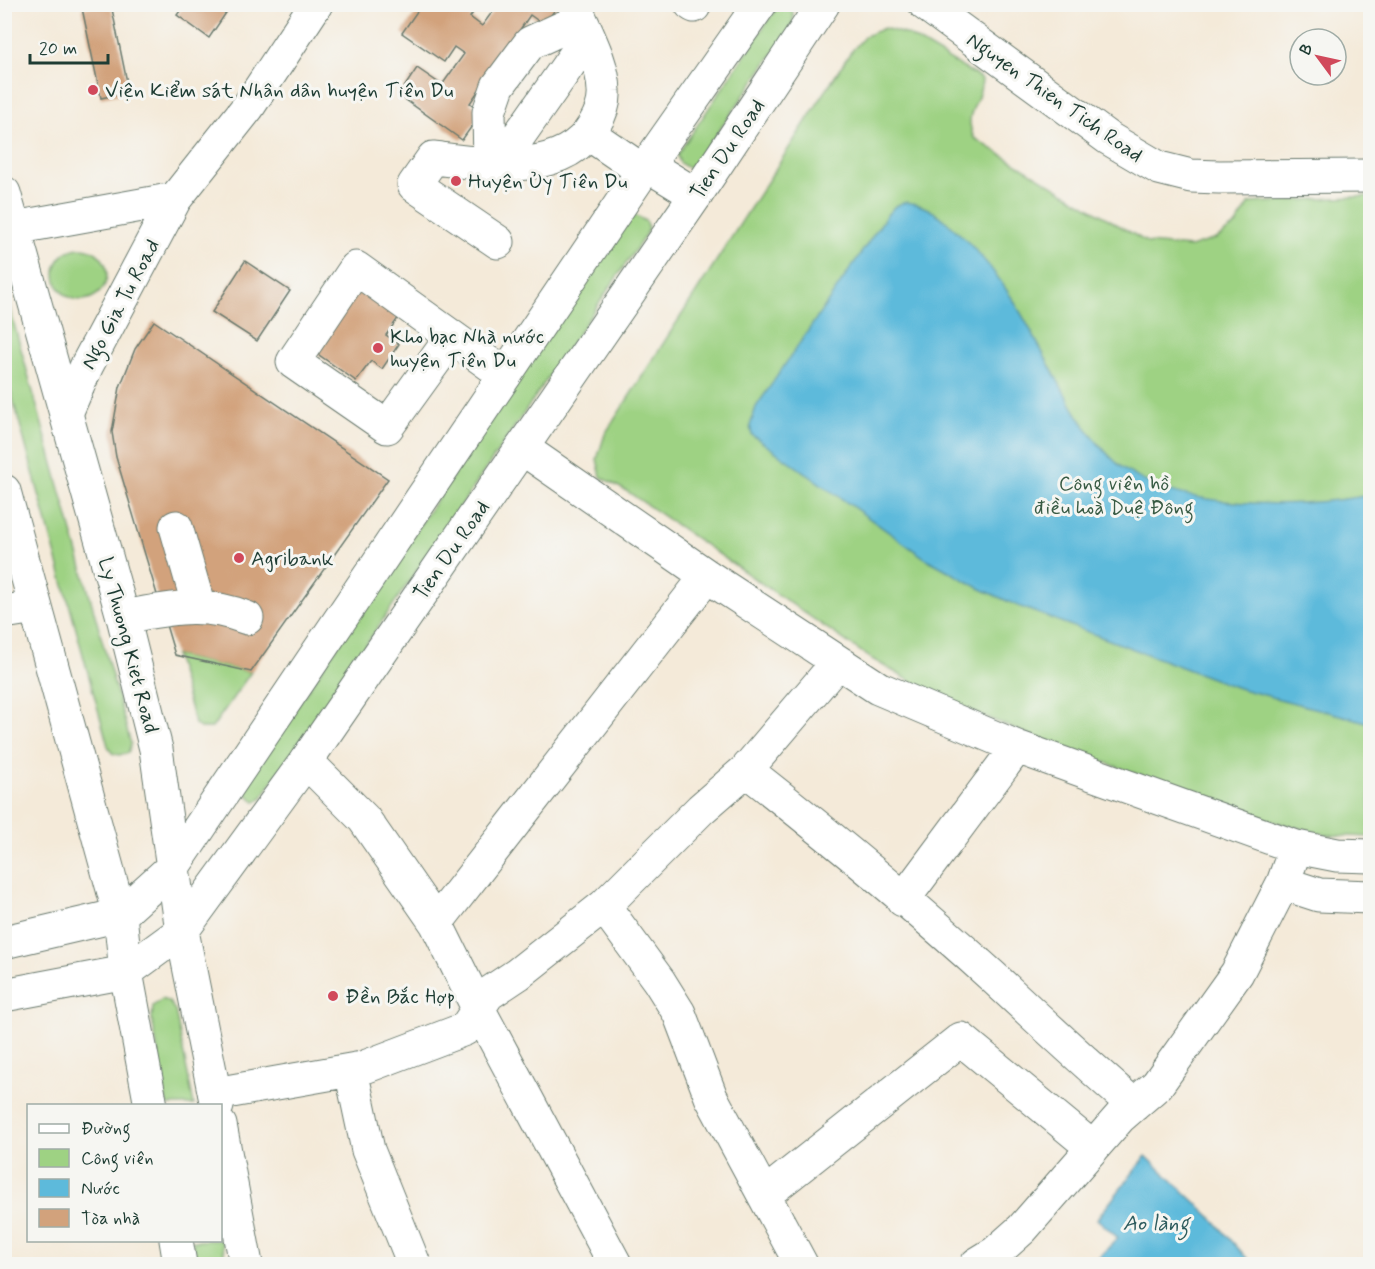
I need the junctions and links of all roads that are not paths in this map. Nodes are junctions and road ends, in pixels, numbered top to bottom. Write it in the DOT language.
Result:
graph roads {
  1 [pos="316,4"];
  2 [pos="760,4"];
  3 [pos="823,4"];
  4 [pos="925,4"];
  5 [pos="581,20"];
  6 [pos="589,134"];
  7 [pos="494,164"];
  8 [pos="645,168"];
  9 [pos="1371,176"];
  10 [pos="4,193"];
  11 [pos="696,195"];
  12 [pos="175,199"];
  13 [pos="14,228"];
  14 [pos="498,242"];
  15 [pos="452,337"];
  16 [pos="505,375"];
  17 [pos="66,411"];
  18 [pos="522,448"];
  19 [pos="4,491"];
  20 [pos="176,527"];
  21 [pos="707,576"];
  22 [pos="200,607"];
  23 [pos="20,610"];
  24 [pos="123,617"];
  25 [pos="247,618"];
  26 [pos="838,662"];
  27 [pos="1017,747"];
  28 [pos="306,760"];
  29 [pos="746,770"];
  30 [pos="1296,847"];
  31 [pos="1371,856"];
  32 [pos="174,867"];
  33 [pos="1282,883"];
  34 [pos="1371,897"];
  35 [pos="903,900"];
  36 [pos="604,906"];
  37 [pos="120,915"];
  38 [pos="436,923"];
  39 [pos="182,932"];
  40 [pos="4,942"];
  41 [pos="126,972"];
  42 [pos="4,995"];
  43 [pos="479,1010"];
  44 [pos="351,1071"];
  45 [pos="151,1104"];
  46 [pos="217,1104"];
  47 [pos="1134,1105"];
  48 [pos="222,1107"];
  49 [pos="222,1130"];
  50 [pos="1093,1148"];
  51 [pos="764,1195"];
  52 [pos="176,1242"];
  53 [pos="180,1264"];
  54 [pos="246,1264"];
  55 [pos="414,1264"];
  56 [pos="615,1264"];
  57 [pos="801,1264"];
  58 [pos="977,1264"];
  1 -- 12 [label="street, Ngo Gia Tu Road"];
  2 -- 8 [label="street"];
  3 -- 11 [label="street, Tien Du Road"];
  4 -- 9 [label="street, Nguyen Thien Tich Road"];
  5 -- 6 [label="street"];
  5 -- 7 [label="street"];
  5 -- 7 [label="street"];
  6 -- 7 [label="street"];
  6 -- 8 [label="street"];
  7 -- 14 [label="street"];
  8 -- 11 [label="street"];
  8 -- 16 [label="street"];
  10 -- 13 [label="street, Ly Thuong Kiet Road"];
  11 -- 18 [label="street, Tien Du Road"];
  12 -- 13 [label="street, Ngo Gia Tu Road"];
  12 -- 17 [label="street, Ngo Gia Tu Road"];
  13 -- 17 [label="street, Ly Thuong Kiet Road"];
  15 -- 15 [label="street"];
  15 -- 16 [label="street"];
  16 -- 32 [label="street"];
  17 -- 24 [label="street, Ly Thuong Kiet Road"];
  18 -- 21 [label="street"];
  18 -- 28 [label="street, Tien Du Road"];
  19 -- 23 [label="street"];
  20 -- 22 [label="street"];
  21 -- 26 [label="street"];
  21 -- 38 [label="street"];
  22 -- 24 [label="street"];
  22 -- 25 [label="street"];
  23 -- 37 [label="street"];
  24 -- 32 [label="street, Ly Thuong Kiet Road"];
  26 -- 27 [label="street"];
  26 -- 29 [label="street"];
  27 -- 30 [label="street"];
  27 -- 35 [label="street"];
  28 -- 38 [label="street"];
  28 -- 39 [label="street, Tien Du Road"];
  29 -- 35 [label="street"];
  29 -- 36 [label="street"];
  30 -- 31 [label="street"];
  30 -- 33 [label="street"];
  32 -- 37 [label="street"];
  32 -- 39 [label="street, Ly Thuong Kiet Road"];
  33 -- 34 [label="street"];
  33 -- 47 [label="street"];
  35 -- 47 [label="street"];
  36 -- 43 [label="street"];
  36 -- 51 [label="street"];
  37 -- 40 [label="street"];
  37 -- 41 [label="street"];
  38 -- 43 [label="street"];
  39 -- 41 [label="street, Tien Du Road"];
  39 -- 46 [label="street, Ly Thuong Kiet Road"];
  41 -- 42 [label="street, Tien Du Road"];
  41 -- 45 [label="street"];
  43 -- 44 [label="street"];
  43 -- 56 [label="street"];
  44 -- 48 [label="street"];
  44 -- 55 [label="street"];
  47 -- 50 [label="street"];
  49 -- 54 [label="street, Ly Thuong Kiet Road"];
  50 -- 51 [label="street"];
  50 -- 58 [label="street"];
  51 -- 57 [label="street"];
  52 -- 53 [label="street"];
}
